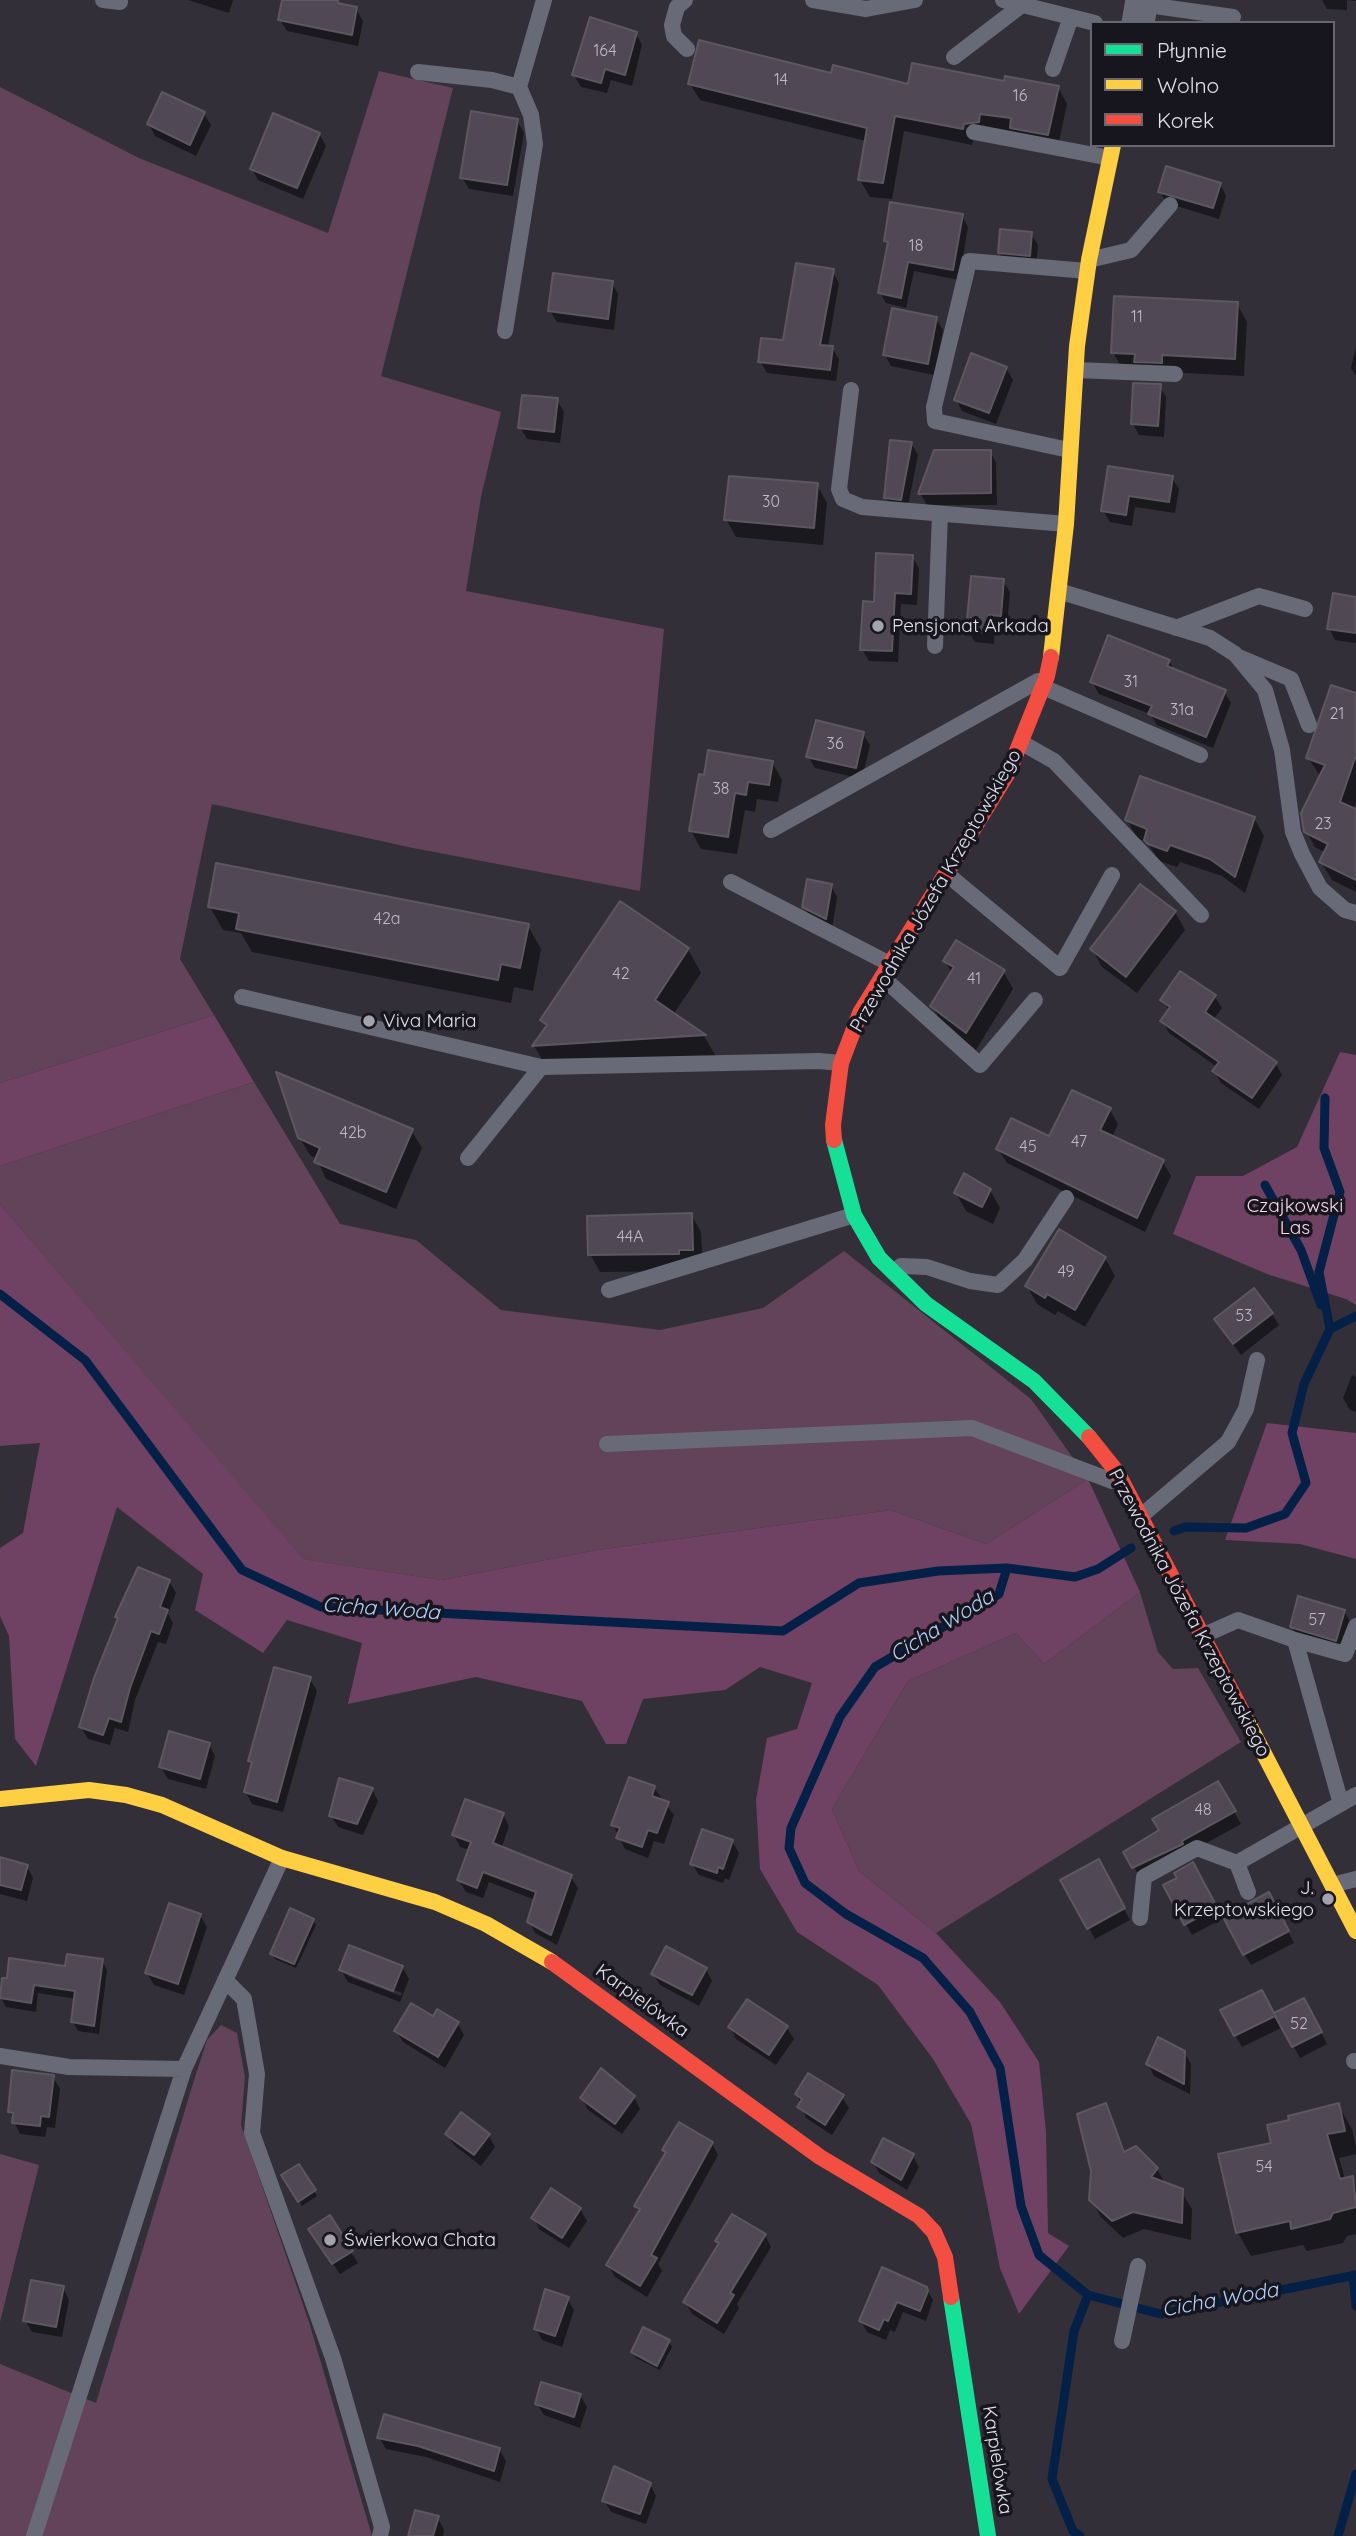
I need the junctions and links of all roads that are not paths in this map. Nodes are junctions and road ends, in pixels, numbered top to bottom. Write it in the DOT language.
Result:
graph roads {
  1 [pos="103,0"];
  2 [pos="544,0"];
  3 [pos="685,0"];
  4 [pos="813,0"];
  5 [pos="915,0"];
  6 [pos="1003,0"];
  7 [pos="120,2"];
  8 [pos="1026,4"];
  9 [pos="1140,9"];
  10 [pos="1071,17"];
  11 [pos="1233,18"];
  12 [pos="1090,22"];
  13 [pos="687,49"];
  14 [pos="954,57"];
  15 [pos="1053,69"];
  16 [pos="418,72"];
  17 [pos="519,87"];
  18 [pos="974,132"];
  19 [pos="1111,152"];
  20 [pos="1170,205"];
  21 [pos="1088,265"];
  22 [pos="505,331"];
  23 [pos="1075,370"];
  24 [pos="1175,374"];
  25 [pos="850,390"];
  26 [pos="1069,450"];
  27 [pos="940,514"];
  28 [pos="1066,524"];
  29 [pos="1059,591"];
  30 [pos="1305,609"];
  31 [pos="1176,628"];
  32 [pos="935,646"];
  33 [pos="1237,656"];
  34 [pos="1045,681"];
  35 [pos="1309,725"];
  36 [pos="1022,743"];
  37 [pos="1200,754"];
  38 [pos="771,830"];
  39 [pos="948,875"];
  40 [pos="1112,875"];
  41 [pos="731,882"];
  42 [pos="1356,913"];
  43 [pos="1201,915"];
  44 [pos="887,971"];
  45 [pos="242,998"];
  46 [pos="1035,1000"];
  47 [pos="841,1063"];
  48 [pos="541,1068"];
  49 [pos="468,1158"];
  50 [pos="1066,1198"];
  51 [pos="854,1216"];
  52 [pos="893,1273"];
  53 [pos="609,1290"];
  54 [pos="1257,1360"];
  55 [pos="607,1444"];
  56 [pos="1124,1486"];
  57 [pos="1141,1516"];
  58 [pos="1356,1626"];
  59 [pos="1202,1636"];
  60 [pos="1295,1640"];
  61 [pos="0,1799"];
  62 [pos="1349,1800"];
  63 [pos="1302,1827"];
  64 [pos="282,1858"];
  65 [pos="1237,1863"];
  66 [pos="1356,1879"];
  67 [pos="1332,1885"];
  68 [pos="1248,1892"];
  69 [pos="1140,1918"];
  70 [pos="1356,1931"];
  71 [pos="225,1980"];
  72 [pos="0,2056"];
  73 [pos="184,2069"];
  74 [pos="1136,2274"];
  75 [pos="1126,2324"];
  76 [pos="34,2536"];
  77 [pos="380,2536"];
  78 [pos="988,2536"];
  1 -- 7 [label="lane"];
  2 -- 17 [label="lane"];
  3 -- 13 [label="lane"];
  4 -- 5 [label="lane"];
  6 -- 8 [label="lane"];
  8 -- 10 [label="lane"];
  8 -- 14 [label="lane"];
  9 -- 11 [label="lane"];
  10 -- 12 [label="lane"];
  10 -- 15 [label="lane"];
  16 -- 17 [label="lane"];
  17 -- 22 [label="lane"];
  18 -- 19 [label="lane"];
  19 -- 21 [label="street, Przewodnika Józefa Krzeptowskiego"];
  20 -- 21 [label="lane"];
  21 -- 23 [label="street, Przewodnika Józefa Krzeptowskiego"];
  21 -- 26 [label="lane"];
  23 -- 24 [label="lane"];
  23 -- 26 [label="street, Przewodnika Józefa Krzeptowskiego"];
  25 -- 27 [label="lane"];
  26 -- 28 [label="street, Przewodnika Józefa Krzeptowskiego"];
  27 -- 28 [label="lane"];
  27 -- 32 [label="lane"];
  28 -- 29 [label="street, Przewodnika Józefa Krzeptowskiego"];
  29 -- 31 [label="lane"];
  29 -- 34 [label="street, Przewodnika Józefa Krzeptowskiego"];
  30 -- 31 [label="lane"];
  31 -- 33 [label="lane"];
  33 -- 35 [label="lane"];
  33 -- 42 [label="lane"];
  34 -- 36 [label="street, Przewodnika Józefa Krzeptowskiego"];
  34 -- 37 [label="lane"];
  34 -- 38 [label="lane"];
  36 -- 39 [label="street, Przewodnika Józefa Krzeptowskiego"];
  36 -- 43 [label="lane"];
  39 -- 40 [label="lane"];
  39 -- 44 [label="street, Przewodnika Józefa Krzeptowskiego"];
  41 -- 44 [label="lane"];
  44 -- 46 [label="lane"];
  44 -- 47 [label="street, Przewodnika Józefa Krzeptowskiego"];
  45 -- 48 [label="lane"];
  47 -- 48 [label="lane"];
  47 -- 51 [label="street, Przewodnika Józefa Krzeptowskiego"];
  48 -- 49 [label="lane"];
  50 -- 52 [label="lane"];
  51 -- 52 [label="street, Przewodnika Józefa Krzeptowskiego"];
  51 -- 53 [label="lane"];
  52 -- 56 [label="street, Przewodnika Józefa Krzeptowskiego"];
  54 -- 57 [label="lane"];
  55 -- 56 [label="lane"];
  56 -- 57 [label="street, Przewodnika Józefa Krzeptowskiego"];
  57 -- 59 [label="street, Przewodnika Józefa Krzeptowskiego"];
  58 -- 60 [label="lane"];
  59 -- 60 [label="lane"];
  59 -- 63 [label="street, Przewodnika Józefa Krzeptowskiego"];
  60 -- 62 [label="lane"];
  61 -- 64 [label="street, Karpielówka"];
  62 -- 63 [label="lane"];
  63 -- 65 [label="lane"];
  63 -- 67 [label="street, Przewodnika Józefa Krzeptowskiego"];
  64 -- 71 [label="lane"];
  64 -- 78 [label="street, Karpielówka"];
  65 -- 68 [label="lane"];
  65 -- 69 [label="lane"];
  66 -- 67 [label="lane"];
  67 -- 70 [label="street, Przewodnika Józefa Krzeptowskiego"];
  71 -- 73 [label="lane"];
  71 -- 77 [label="lane"];
  72 -- 73 [label="lane"];
  73 -- 76 [label="lane"];
  74 -- 75 [label="lane"];
}
